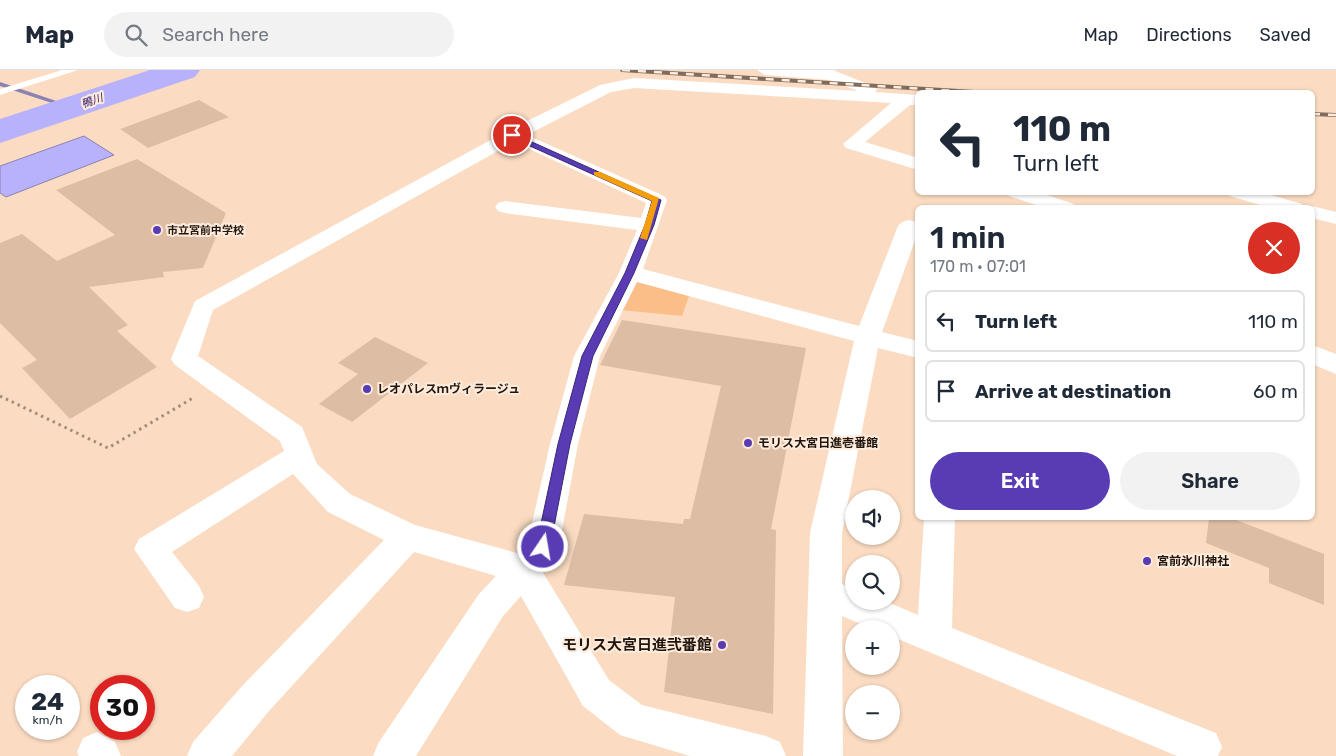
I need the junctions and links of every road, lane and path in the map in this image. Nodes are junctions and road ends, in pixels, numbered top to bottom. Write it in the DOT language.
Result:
graph roads {
  1 [pos="72,70"];
  2 [pos="765,70"];
  3 [pos="830,72"];
  4 [pos="0,92"];
  5 [pos="887,98"];
  6 [pos="912,100"];
  7 [pos="512,135"];
  8 [pos="915,163"];
  9 [pos="1247,195"];
  10 [pos="1041,196"];
  11 [pos="1060,205"];
  12 [pos="1284,205"];
  13 [pos="505,207"];
  14 [pos="1315,213"];
  15 [pos="1336,218"];
  16 [pos="649,225"];
  17 [pos="909,226"];
  18 [pos="630,273"];
  19 [pos="867,338"];
  20 [pos="915,349"];
  21 [pos="1315,354"];
  22 [pos="1336,364"];
  23 [pos="217,384"];
  24 [pos="0,396"];
  25 [pos="300,455"];
  26 [pos="940,520"];
  27 [pos="408,537"];
  28 [pos="523,569"];
  29 [pos="825,593"];
  30 [pos="187,597"];
  31 [pos="934,638"];
  32 [pos="1209,753"];
  33 [pos="207,756"];
  34 [pos="393,756"];
  35 [pos="766,756"];
  36 [pos="823,756"];
  1 -- 4 [label="lane"];
  2 -- 3 [label="street"];
  3 -- 5 [label="street"];
  5 -- 6 [label="street"];
  5 -- 7 [label="street"];
  6 -- 8 [label="street"];
  7 -- 16 [label="street"];
  7 -- 23 [label="street"];
  9 -- 12 [label="street"];
  10 -- 11 [label="street"];
  13 -- 16 [label="street"];
  14 -- 15 [label="street"];
  16 -- 18 [label="street"];
  17 -- 19 [label="street"];
  18 -- 19 [label="street"];
  18 -- 28 [label="street"];
  19 -- 20 [label="street"];
  19 -- 29 [label="street"];
  21 -- 22 [label="street"];
  23 -- 24 [label="path"];
  23 -- 25 [label="street"];
  25 -- 27 [label="street"];
  25 -- 30 [label="street"];
  26 -- 31 [label="street"];
  27 -- 28 [label="street"];
  27 -- 33 [label="street"];
  28 -- 34 [label="street"];
  28 -- 35 [label="street"];
  29 -- 31 [label="street"];
  29 -- 36 [label="street"];
  31 -- 32 [label="street"];
}
